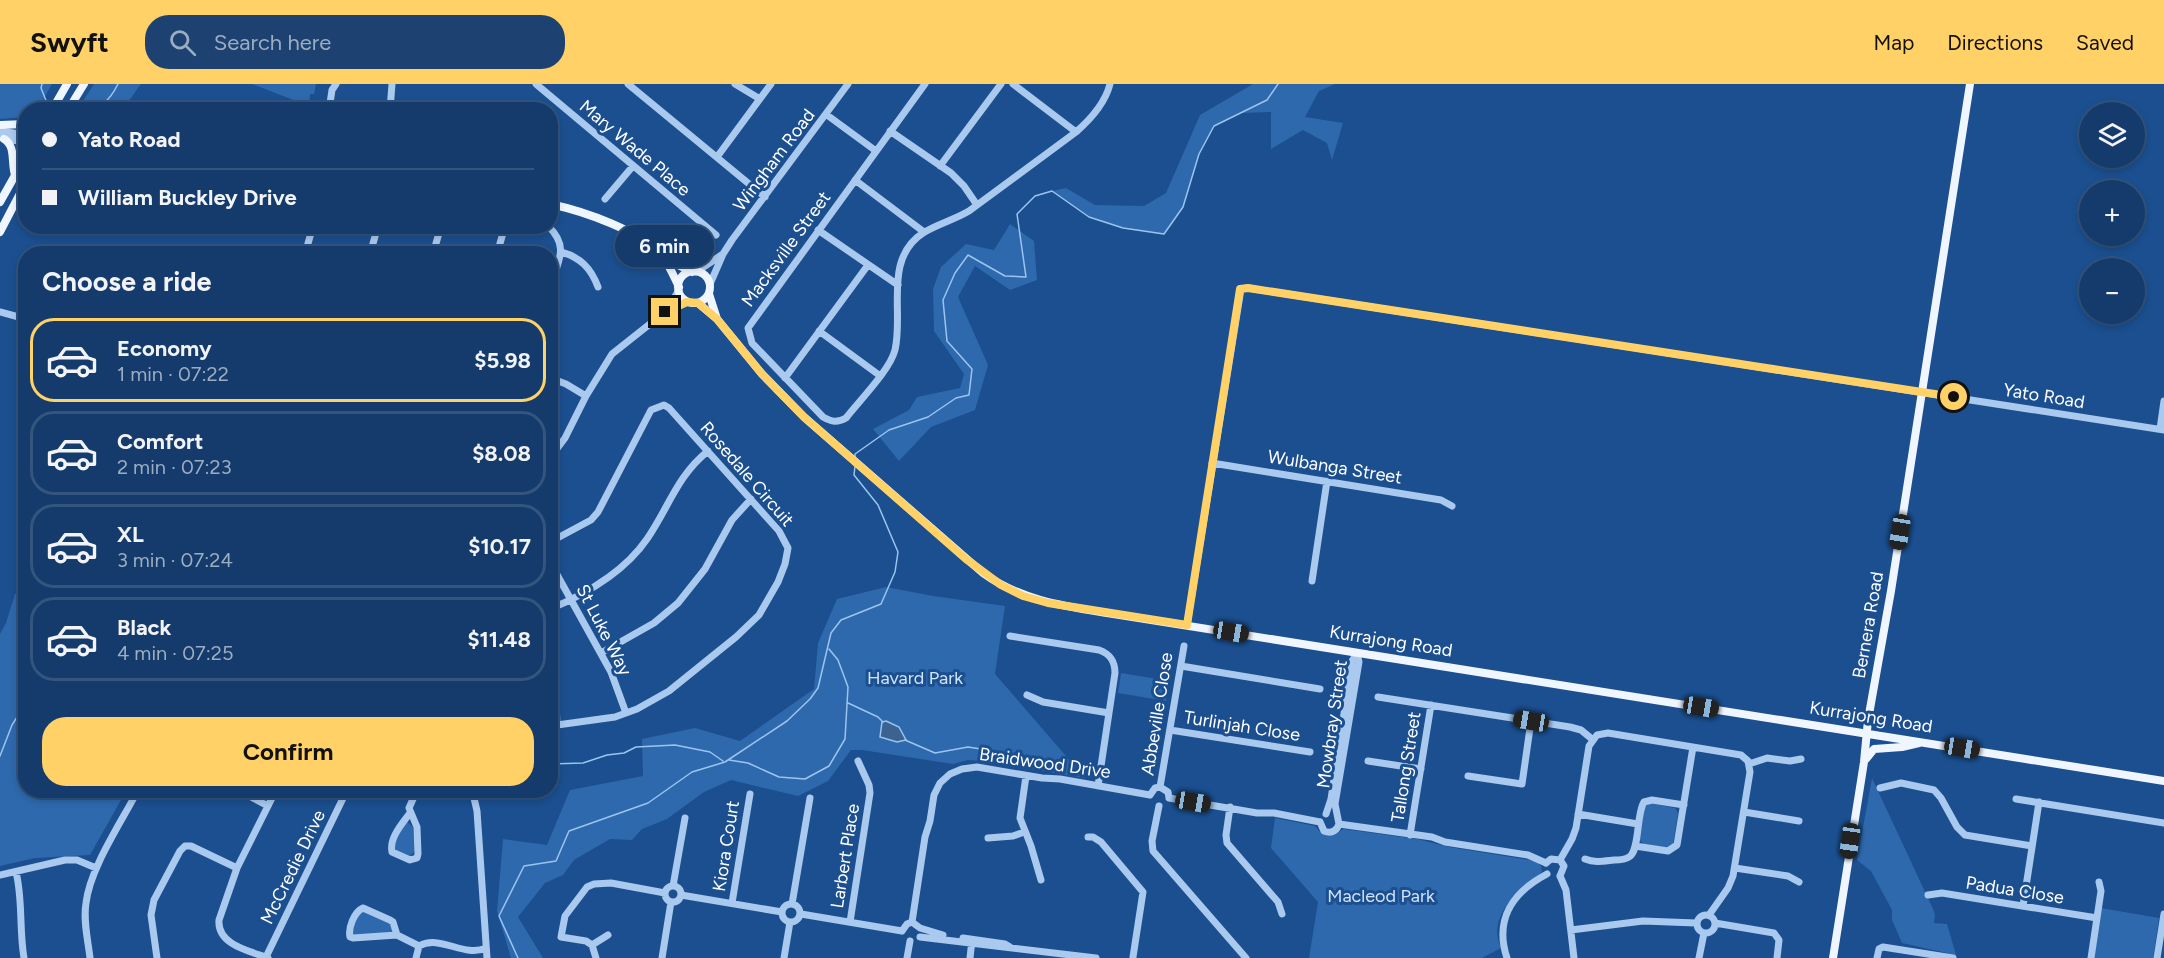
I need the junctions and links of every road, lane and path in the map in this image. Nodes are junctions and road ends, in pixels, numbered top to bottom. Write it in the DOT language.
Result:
graph roads {
  1 [pos="68,84"];
  2 [pos="84,84"];
  3 [pos="336,84"];
  4 [pos="392,84"];
  5 [pos="537,84"];
  6 [pos="628,84"];
  7 [pos="735,84"];
  8 [pos="771,84"];
  9 [pos="848,84"];
  10 [pos="925,84"];
  11 [pos="1000,84"];
  12 [pos="1013,84"];
  13 [pos="1110,84"];
  14 [pos="1970,84"];
  15 [pos="760,99"];
  16 [pos="57,102"];
  17 [pos="73,102"];
  18 [pos="330,102"];
  19 [pos="391,102"];
  20 [pos="826,115"];
  21 [pos="18,124"];
  22 [pos="0,125"];
  23 [pos="890,131"];
  24 [pos="1076,132"];
  25 [pos="18,135"];
  26 [pos="1,136"];
  27 [pos="18,141"];
  28 [pos="876,151"];
  29 [pos="717,157"];
  30 [pos="633,166"];
  31 [pos="940,166"];
  32 [pos="18,170"];
  33 [pos="15,175"];
  34 [pos="855,180"];
  35 [pos="18,197"];
  36 [pos="765,197"];
  37 [pos="605,199"];
  38 [pos="0,202"];
  39 [pos="977,205"];
  40 [pos="558,206"];
  41 [pos="818,230"];
  42 [pos="0,232"];
  43 [pos="924,232"];
  44 [pos="554,234"];
  45 [pos="716,235"];
  46 [pos="561,252"];
  47 [pos="723,254"];
  48 [pos="664,258"];
  49 [pos="558,262"];
  50 [pos="868,265"];
  51 [pos="694,272"];
  52 [pos="710,284"];
  53 [pos="898,285"];
  54 [pos="597,287"];
  55 [pos="679,288"];
  56 [pos="709,294"];
  57 [pos="687,302"];
  58 [pos="698,303"];
  59 [pos="0,312"];
  60 [pos="665,312"];
  61 [pos="18,318"];
  62 [pos="717,319"];
  63 [pos="819,331"];
  64 [pos="879,375"];
  65 [pos="784,378"];
  66 [pos="558,381"];
  67 [pos="1923,392"];
  68 [pos="586,396"];
  69 [pos="2164,401"];
  70 [pos="2162,430"];
  71 [pos="558,446"];
  72 [pos="708,452"];
  73 [pos="1212,463"];
  74 [pos="1327,481"];
  75 [pos="751,499"];
  76 [pos="1452,506"];
  77 [pos="558,538"];
  78 [pos="558,576"];
  79 [pos="1312,582"];
  80 [pos="572,600"];
  81 [pos="558,606"];
  82 [pos="1187,625"];
  83 [pos="1011,636"];
  84 [pos="1184,646"];
  85 [pos="601,653"];
  86 [pos="1357,653"];
  87 [pos="1180,666"];
  88 [pos="1320,689"];
  89 [pos="1027,695"];
  90 [pos="1378,697"];
  91 [pos="1431,705"];
  92 [pos="626,713"];
  93 [pos="1109,713"];
  94 [pos="1531,721"];
  95 [pos="558,725"];
  96 [pos="1170,730"];
  97 [pos="1866,733"];
  98 [pos="1592,739"];
  99 [pos="1924,742"];
  100 [pos="1693,747"];
  101 [pos="1310,752"];
  102 [pos="1801,759"];
  103 [pos="858,761"];
  104 [pos="1368,761"];
  105 [pos="1864,762"];
  106 [pos="1749,764"];
  107 [pos="1420,769"];
  108 [pos="1026,776"];
  109 [pos="1468,776"];
  110 [pos="2164,781"];
  111 [pos="1098,786"];
  112 [pos="1161,787"];
  113 [pos="1880,788"];
  114 [pos="750,794"];
  115 [pos="1150,795"];
  116 [pos="134,798"];
  117 [pos="253,798"];
  118 [pos="272,798"];
  119 [pos="343,798"];
  120 [pos="413,798"];
  121 [pos="474,798"];
  122 [pos="810,798"];
  123 [pos="1169,798"];
  124 [pos="2016,799"];
  125 [pos="2039,802"];
  126 [pos="1684,805"];
  127 [pos="268,806"];
  128 [pos="1159,807"];
  129 [pos="1230,807"];
  130 [pos="1744,812"];
  131 [pos="410,813"];
  132 [pos="1326,814"];
  133 [pos="1578,814"];
  134 [pos="686,818"];
  135 [pos="1338,820"];
  136 [pos="1799,821"];
  137 [pos="1320,822"];
  138 [pos="2164,823"];
  139 [pos="1638,824"];
  140 [pos="1024,832"];
  141 [pos="1410,835"];
  142 [pos="1088,837"];
  143 [pos="988,838"];
  144 [pos="1635,846"];
  145 [pos="2032,846"];
  146 [pos="1586,859"];
  147 [pos="1560,860"];
  148 [pos="1546,863"];
  149 [pos="96,868"];
  150 [pos="237,868"];
  151 [pos="1735,868"];
  152 [pos="16,872"];
  153 [pos="1547,874"];
  154 [pos="0,875"];
  155 [pos="1560,876"];
  156 [pos="1041,880"];
  157 [pos="1799,882"];
  158 [pos="2098,882"];
  159 [pos="673,886"];
  160 [pos="665,893"];
  161 [pos="681,895"];
  162 [pos="1928,895"];
  163 [pos="671,902"];
  164 [pos="732,903"];
  165 [pos="792,904"];
  166 [pos="2023,906"];
  167 [pos="782,912"];
  168 [pos="801,914"];
  169 [pos="1282,914"];
  170 [pos="2164,914"];
  171 [pos="1709,915"];
  172 [pos="2097,918"];
  173 [pos="790,922"];
  174 [pos="850,922"];
  175 [pos="912,922"];
  176 [pos="1696,922"];
  177 [pos="1715,923"];
  178 [pos="921,928"];
  179 [pos="1571,930"];
  180 [pos="902,931"];
  181 [pos="1704,933"];
  182 [pos="397,935"];
  183 [pos="608,935"];
  184 [pos="920,937"];
  185 [pos="910,941"];
  186 [pos="972,941"];
  187 [pos="592,945"];
  188 [pos="419,946"];
  189 [pos="486,948"];
  190 [pos="1924,955"];
  191 [pos="267,957"];
  192 [pos="1074,957"];
  193 [pos="24,958"];
  194 [pos="90,958"];
  195 [pos="157,958"];
  196 [pos="416,958"];
  197 [pos="487,958"];
  198 [pos="596,958"];
  199 [pos="662,958"];
  200 [pos="784,958"];
  201 [pos="907,958"];
  202 [pos="970,958"];
  203 [pos="1096,958"];
  204 [pos="1133,958"];
  205 [pos="1246,958"];
  206 [pos="1507,958"];
  207 [pos="1574,958"];
  208 [pos="1699,958"];
  209 [pos="1777,958"];
  210 [pos="1833,958"];
  211 [pos="1877,958"];
  212 [pos="1953,958"];
  213 [pos="2091,958"];
  214 [pos="2157,958"];
  1 -- 16 [label="main road"];
  2 -- 17 [label="main road"];
  3 -- 18 [label="street"];
  4 -- 19 [label="street"];
  5 -- 30 [label="street, Mary Wade Place"];
  6 -- 29 [label="street"];
  7 -- 15 [label="street"];
  8 -- 15 [label="street"];
  9 -- 20 [label="street, Wingham Road"];
  10 -- 23 [label="street, Macksville Street"];
  11 -- 31 [label="street"];
  12 -- 24 [label="street"];
  13 -- 24 [label="street, Macksville Street"];
  14 -- 67 [label="main road, Bernera Road"];
  15 -- 29 [label="street"];
  20 -- 28 [label="street"];
  20 -- 36 [label="street, Wingham Road"];
  21 -- 22 [label="main road"];
  23 -- 28 [label="street, Macksville Street"];
  23 -- 31 [label="street"];
  24 -- 39 [label="street, Macksville Street"];
  25 -- 26 [label="street"];
  26 -- 27 [label="street"];
  26 -- 33 [label="main road"];
  28 -- 34 [label="street, Macksville Street"];
  29 -- 36 [label="street"];
  30 -- 37 [label="street"];
  30 -- 45 [label="street, Mary Wade Place"];
  31 -- 39 [label="street"];
  32 -- 33 [label="main road"];
  33 -- 38 [label="main road"];
  34 -- 41 [label="street, Macksville Street"];
  34 -- 43 [label="street"];
  35 -- 42 [label="main road"];
  36 -- 47 [label="street, Wingham Road"];
  39 -- 43 [label="street, Macksville Street"];
  40 -- 48 [label="main road"];
  41 -- 50 [label="street"];
  41 -- 65 [label="street, Macksville Street"];
  43 -- 53 [label="street, Macksville Street"];
  44 -- 46 [label="street"];
  46 -- 49 [label="street"];
  46 -- 54 [label="street"];
  47 -- 51 [label="street, Wingham Road"];
  47 -- 52 [label="street, Wingham Road"];
  48 -- 51 [label="main road"];
  48 -- 55 [label="main road"];
  50 -- 53 [label="street"];
  50 -- 63 [label="street"];
  51 -- 52 [label="main road"];
  51 -- 55 [label="main road"];
  52 -- 56 [label="main road"];
  53 -- 64 [label="street, Macksville Street"];
  55 -- 57 [label="main road"];
  55 -- 60 [label="street"];
  56 -- 58 [label="main road"];
  56 -- 62 [label="main road"];
  57 -- 58 [label="main road"];
  57 -- 60 [label="street"];
  58 -- 62 [label="main road"];
  59 -- 61 [label="street"];
  60 -- 68 [label="street"];
  62 -- 82 [label="main road, Kurrajong Road"];
  63 -- 64 [label="street"];
  63 -- 65 [label="street"];
  64 -- 65 [label="street, Macksville Street"];
  66 -- 68 [label="street"];
  67 -- 70 [label="street, Yato Road"];
  67 -- 73 [label="street, Yato Road"];
  67 -- 97 [label="main road, Bernera Road"];
  68 -- 71 [label="street"];
  69 -- 70 [label="street"];
  72 -- 75 [label="street, Rosedale Circuit"];
  72 -- 77 [label="street, Rosedale Circuit"];
  72 -- 80 [label="street"];
  73 -- 74 [label="street, Wulbanga Street"];
  73 -- 82 [label="street"];
  74 -- 76 [label="street, Wulbanga Street"];
  74 -- 79 [label="street"];
  75 -- 85 [label="street"];
  75 -- 92 [label="street, Rosedale Circuit"];
  78 -- 80 [label="street, St Luke Way"];
  80 -- 81 [label="street"];
  80 -- 85 [label="street, St Luke Way"];
  82 -- 86 [label="main road, Kurrajong Road"];
  83 -- 93 [label="street"];
  84 -- 87 [label="street, Abbeville Close"];
  85 -- 92 [label="street, St Luke Way"];
  86 -- 97 [label="main road, Kurrajong Road"];
  86 -- 132 [label="street, Mowbray Street"];
  86 -- 135 [label="street, Mowbray Street"];
  87 -- 88 [label="street"];
  87 -- 96 [label="street, Abbeville Close"];
  89 -- 93 [label="street"];
  90 -- 91 [label="street"];
  91 -- 94 [label="street"];
  91 -- 107 [label="street, Tallong Street"];
  92 -- 95 [label="street, Rosedale Circuit"];
  93 -- 111 [label="street"];
  94 -- 98 [label="street"];
  94 -- 109 [label="street"];
  96 -- 101 [label="street, Turlinjah Close"];
  96 -- 112 [label="street, Abbeville Close"];
  97 -- 99 [label="main road, Kurrajong Road"];
  97 -- 105 [label="main road, Bernera Road"];
  98 -- 100 [label="street"];
  98 -- 133 [label="street"];
  99 -- 105 [label="main road"];
  99 -- 110 [label="main road, Kurrajong Road"];
  100 -- 106 [label="street"];
  100 -- 126 [label="street"];
  102 -- 106 [label="street"];
  103 -- 174 [label="street, Larbert Place"];
  104 -- 107 [label="street"];
  105 -- 210 [label="main road, Bernera Road"];
  106 -- 130 [label="street"];
  107 -- 141 [label="street, Tallong Street"];
  108 -- 111 [label="street, Braidwood Drive"];
  108 -- 140 [label="street"];
  108 -- 175 [label="street, Braidwood Drive"];
  111 -- 115 [label="street, Braidwood Drive"];
  112 -- 115 [label="street"];
  112 -- 123 [label="street"];
  113 -- 145 [label="street"];
  114 -- 164 [label="street, Kiora Court"];
  115 -- 128 [label="street"];
  116 -- 149 [label="street"];
  117 -- 127 [label="street"];
  118 -- 127 [label="street"];
  119 -- 191 [label="street, McCredie Drive"];
  120 -- 131 [label="street"];
  121 -- 189 [label="street"];
  122 -- 165 [label="street"];
  123 -- 128 [label="street"];
  123 -- 129 [label="street"];
  124 -- 125 [label="street"];
  125 -- 138 [label="street"];
  125 -- 145 [label="street"];
  126 -- 139 [label="street"];
  126 -- 144 [label="street"];
  127 -- 150 [label="street"];
  128 -- 205 [label="street"];
  129 -- 137 [label="street"];
  129 -- 169 [label="street"];
  130 -- 136 [label="street"];
  130 -- 151 [label="street"];
  131 -- 131 [label="street"];
  132 -- 135 [label="street"];
  132 -- 137 [label="street"];
  133 -- 139 [label="street"];
  133 -- 147 [label="street"];
  134 -- 159 [label="street"];
  135 -- 137 [label="street"];
  135 -- 141 [label="street"];
  139 -- 144 [label="street"];
  140 -- 143 [label="street"];
  140 -- 156 [label="street"];
  141 -- 148 [label="street"];
  142 -- 204 [label="street"];
  144 -- 146 [label="street"];
  145 -- 166 [label="street"];
  147 -- 148 [label="street"];
  147 -- 155 [label="street"];
  148 -- 153 [label="street"];
  149 -- 152 [label="street"];
  149 -- 194 [label="street"];
  150 -- 191 [label="street"];
  150 -- 195 [label="street"];
  151 -- 157 [label="street"];
  151 -- 171 [label="street"];
  152 -- 154 [label="street"];
  152 -- 193 [label="street"];
  153 -- 155 [label="street"];
  153 -- 206 [label="street"];
  155 -- 179 [label="street"];
  158 -- 172 [label="street"];
  159 -- 160 [label="street"];
  159 -- 161 [label="street"];
  160 -- 163 [label="street"];
  160 -- 187 [label="street"];
  161 -- 163 [label="street"];
  161 -- 164 [label="street"];
  162 -- 166 [label="street, Padua Close"];
  163 -- 199 [label="street"];
  164 -- 167 [label="street"];
  165 -- 167 [label="street"];
  165 -- 168 [label="street"];
  166 -- 172 [label="street, Padua Close"];
  167 -- 173 [label="street"];
  168 -- 173 [label="street"];
  168 -- 174 [label="street"];
  170 -- 214 [label="street"];
  171 -- 176 [label="street"];
  171 -- 177 [label="street"];
  172 -- 213 [label="street"];
  173 -- 200 [label="street"];
  174 -- 180 [label="street"];
  175 -- 178 [label="street"];
  175 -- 180 [label="street"];
  176 -- 179 [label="street"];
  176 -- 181 [label="street"];
  177 -- 181 [label="street"];
  177 -- 209 [label="street"];
  178 -- 184 [label="street"];
  178 -- 186 [label="street"];
  179 -- 207 [label="street"];
  180 -- 185 [label="street"];
  181 -- 208 [label="street"];
  182 -- 182 [label="street"];
  182 -- 188 [label="street"];
  183 -- 187 [label="street"];
  184 -- 185 [label="street"];
  184 -- 186 [label="street"];
  185 -- 201 [label="street"];
  186 -- 192 [label="street"];
  186 -- 202 [label="street"];
  187 -- 198 [label="street"];
  188 -- 189 [label="street"];
  188 -- 196 [label="street"];
  189 -- 197 [label="street"];
  190 -- 211 [label="street"];
  190 -- 212 [label="street"];
  192 -- 203 [label="street"];
}
